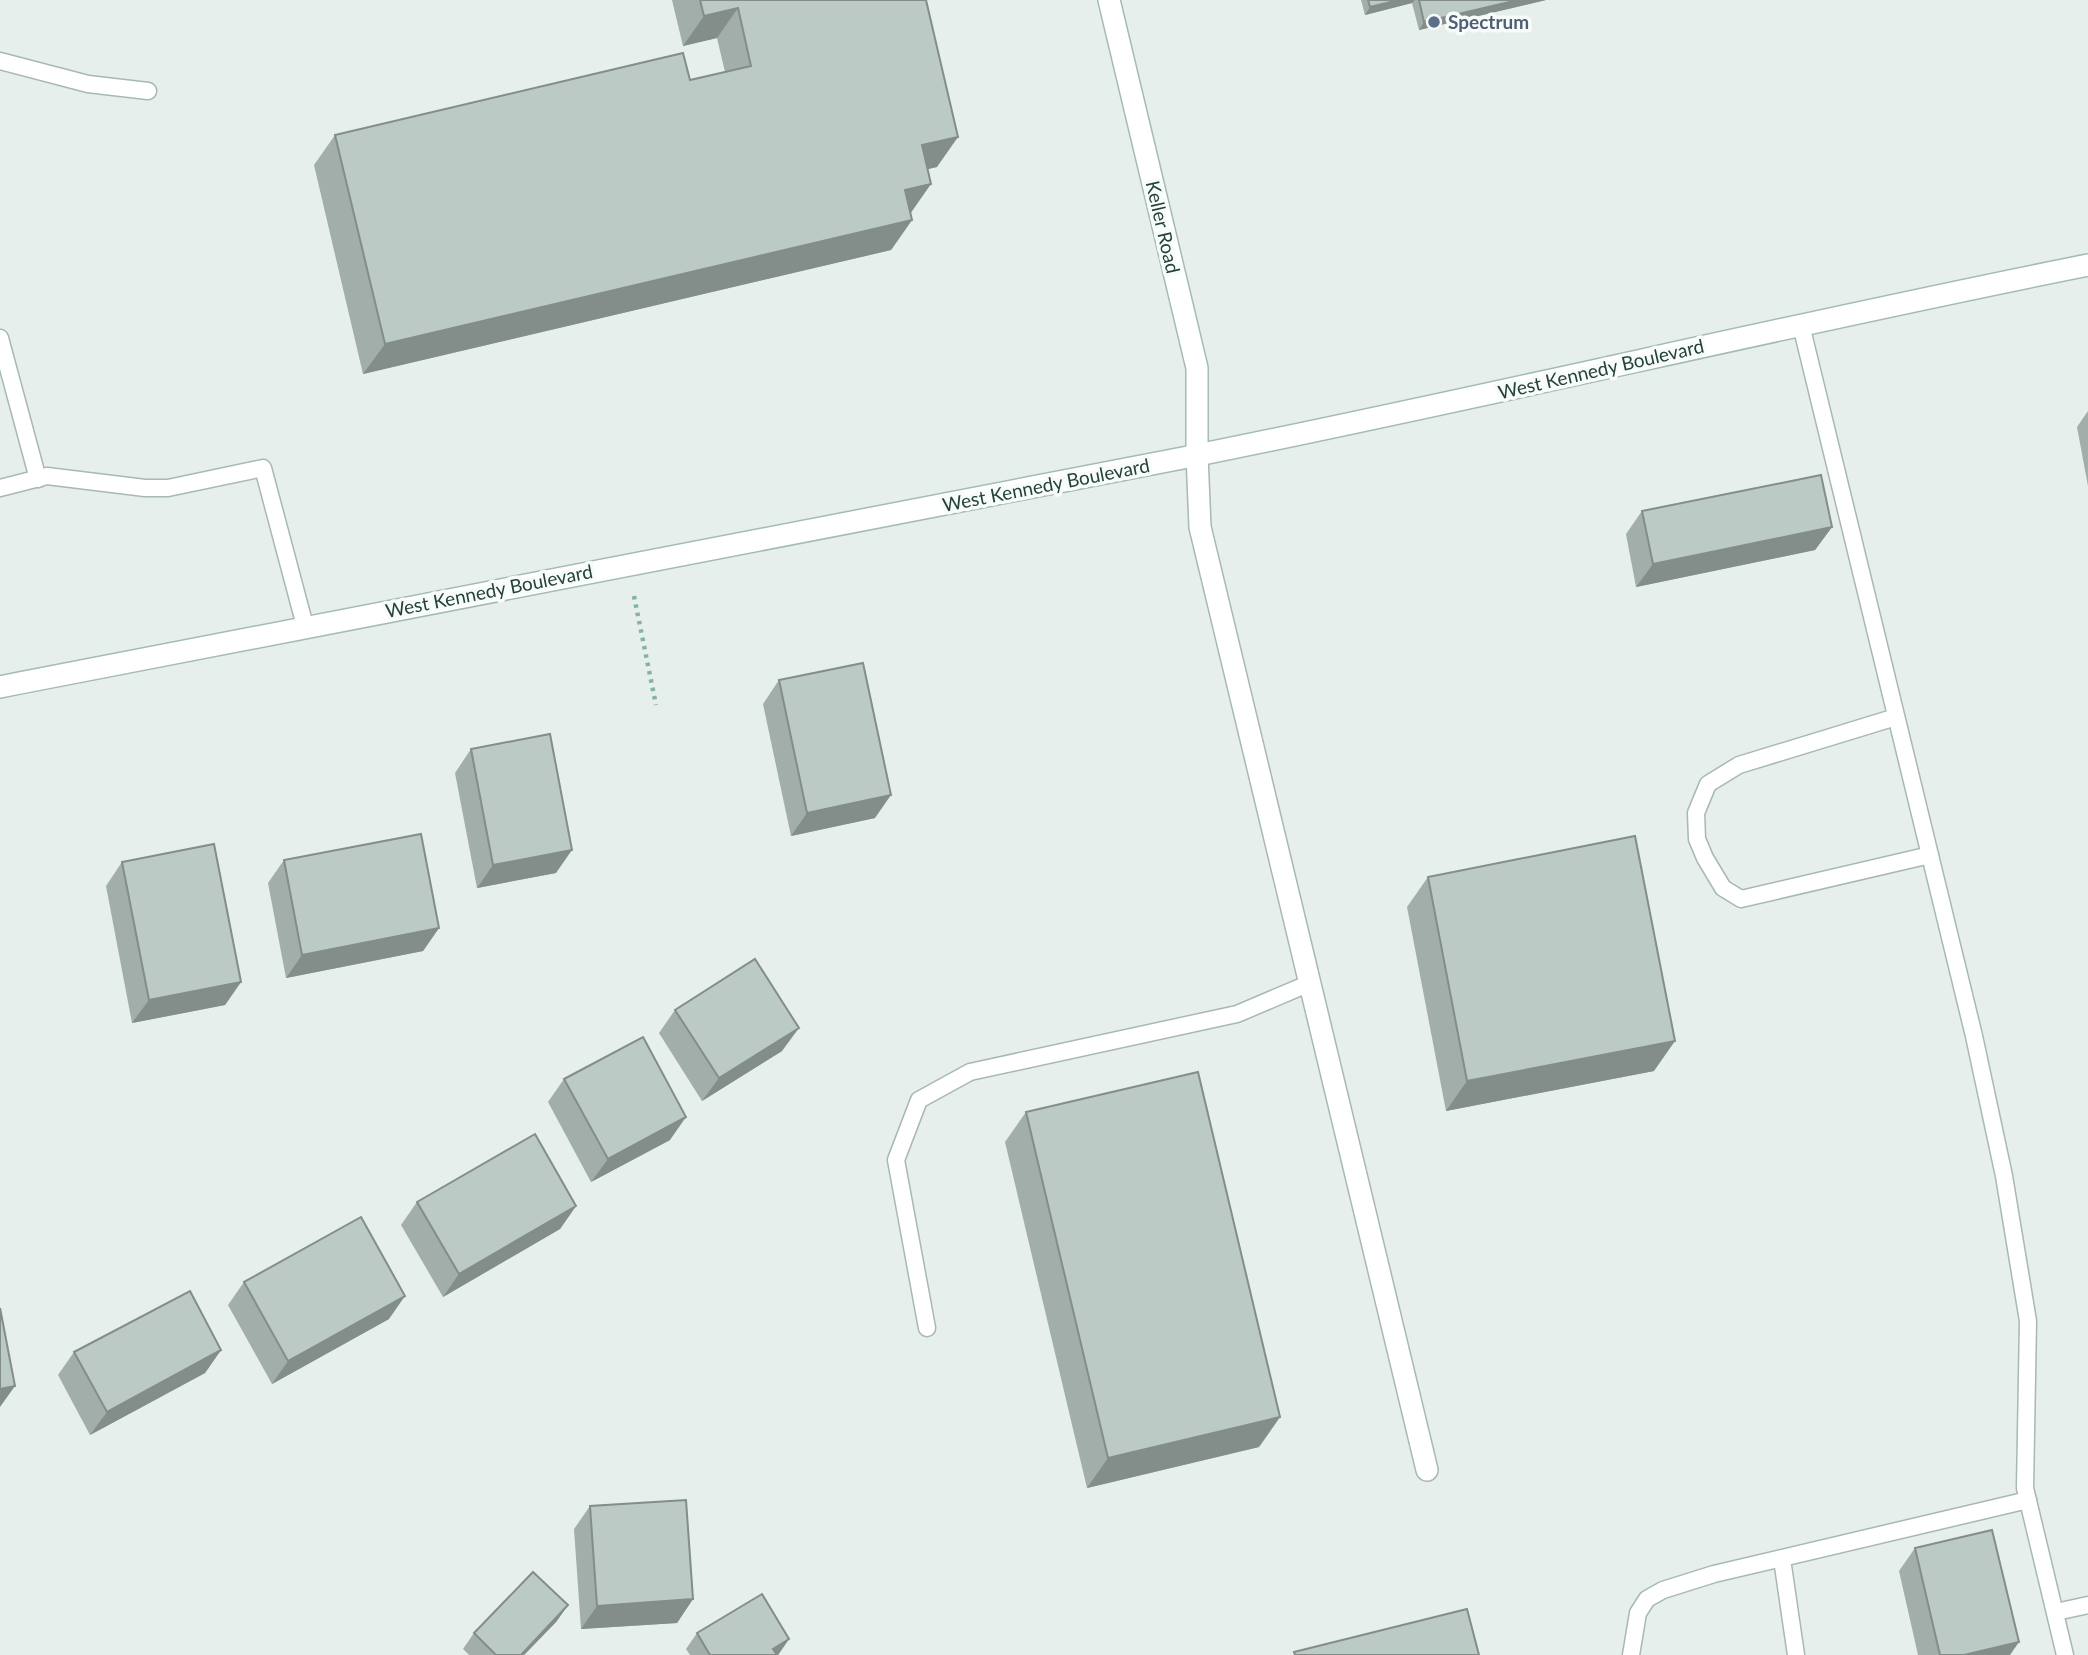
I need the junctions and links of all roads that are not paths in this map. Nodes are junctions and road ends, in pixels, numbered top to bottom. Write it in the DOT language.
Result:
graph roads {
  1 [pos="1109,0"];
  2 [pos="0,61"];
  3 [pos="148,91"];
  4 [pos="2088,265"];
  5 [pos="1801,325"];
  6 [pos="0,338"];
  7 [pos="1197,455"];
  8 [pos="38,479"];
  9 [pos="0,488"];
  10 [pos="304,625"];
  11 [pos="0,687"];
  12 [pos="1896,717"];
  13 [pos="1930,855"];
  14 [pos="1310,982"];
  15 [pos="927,1328"];
  16 [pos="1427,1469"];
  17 [pos="2028,1500"];
  18 [pos="1782,1559"];
  19 [pos="2088,1605"];
  20 [pos="2056,1612"];
  21 [pos="1631,1655"];
  22 [pos="1796,1655"];
  23 [pos="2065,1655"];
  1 -- 7 [label="main road, Keller Road"];
  2 -- 3 [label="lane"];
  4 -- 5 [label="main road, West Kennedy Boulevard"];
  5 -- 7 [label="main road, West Kennedy Boulevard"];
  5 -- 12 [label="lane"];
  6 -- 8 [label="lane"];
  7 -- 10 [label="main road, West Kennedy Boulevard"];
  7 -- 14 [label="main road, Keller Road"];
  8 -- 9 [label="lane"];
  8 -- 10 [label="lane"];
  10 -- 11 [label="main road, West Kennedy Boulevard"];
  12 -- 13 [label="lane"];
  12 -- 13 [label="lane"];
  13 -- 17 [label="lane"];
  14 -- 15 [label="lane"];
  14 -- 16 [label="main road, Keller Road"];
  17 -- 18 [label="lane"];
  17 -- 20 [label="lane"];
  18 -- 21 [label="lane"];
  18 -- 22 [label="lane"];
  19 -- 20 [label="lane"];
  20 -- 23 [label="lane"];
}
